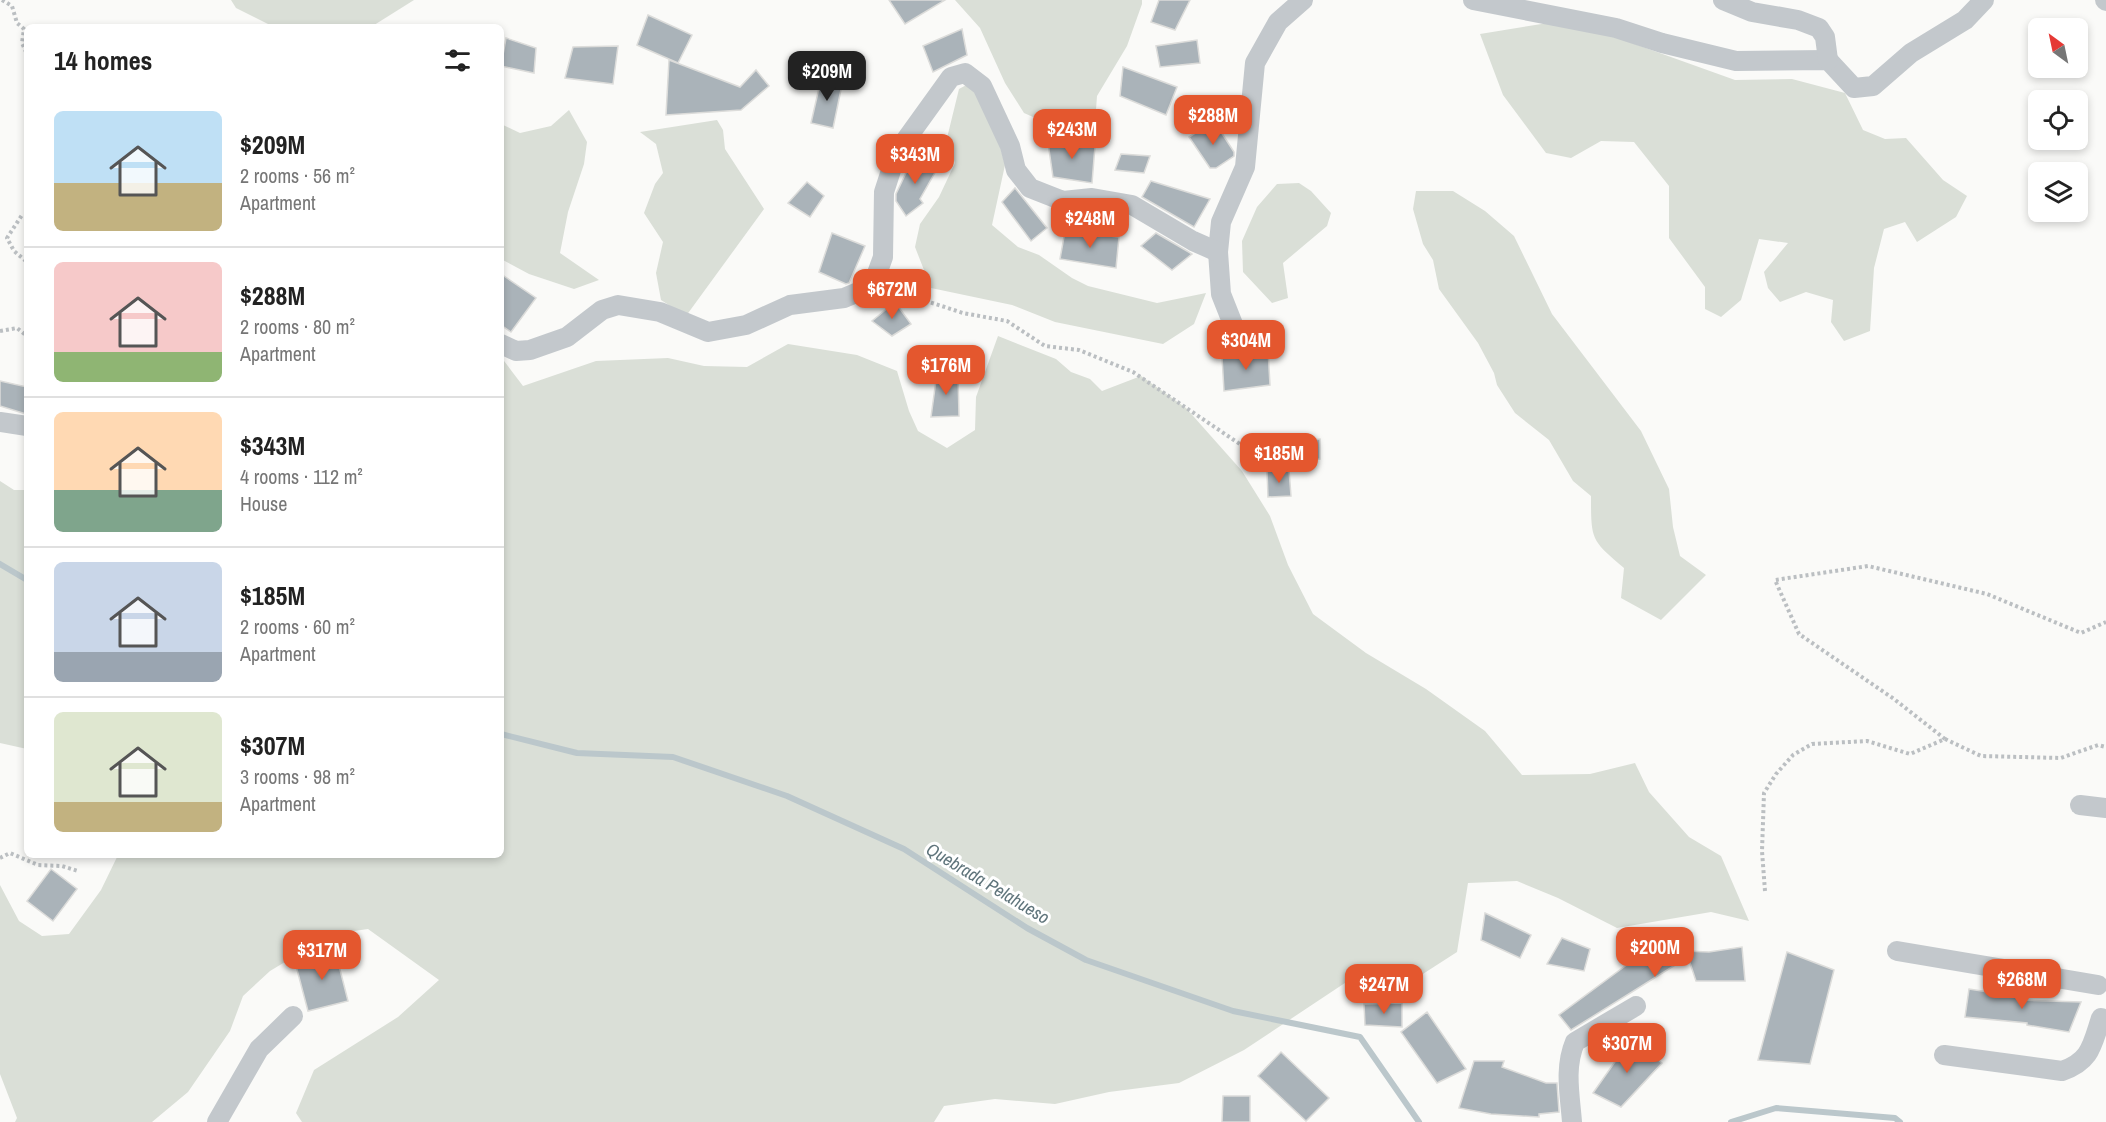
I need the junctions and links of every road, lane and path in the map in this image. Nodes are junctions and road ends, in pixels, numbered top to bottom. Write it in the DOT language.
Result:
graph roads {
  1 [pos="2,0"];
  2 [pos="1303,0"];
  3 [pos="1473,0"];
  4 [pos="1723,0"];
  5 [pos="1984,0"];
  6 [pos="24,29"];
  7 [pos="24,29"];
  8 [pos="24,47"];
  9 [pos="1828,60"];
  10 [pos="24,215"];
  11 [pos="1218,252"];
  12 [pos="24,259"];
  13 [pos="875,279"];
  14 [pos="0,331"];
  15 [pos="24,334"];
  16 [pos="1240,342"];
  17 [pos="504,345"];
  18 [pos="0,422"];
  19 [pos="24,426"];
  20 [pos="1262,459"];
  21 [pos="2106,622"];
  22 [pos="1945,739"];
  23 [pos="2106,747"];
  24 [pos="2080,805"];
  25 [pos="2106,808"];
  26 [pos="0,858"];
  27 [pos="78,871"];
  28 [pos="1765,891"];
  29 [pos="1897,951"];
  30 [pos="2102,980"];
  31 [pos="1636,1006"];
  32 [pos="293,1016"];
  33 [pos="2103,1021"];
  34 [pos="1944,1055"];
  35 [pos="217,1122"];
  36 [pos="1572,1122"];
  1 -- 6 [label="path"];
  2 -- 11 [label="street"];
  3 -- 9 [label="street"];
  4 -- 9 [label="street"];
  5 -- 9 [label="street"];
  7 -- 8 [label="path"];
  10 -- 12 [label="path"];
  11 -- 13 [label="street"];
  11 -- 16 [label="street"];
  13 -- 17 [label="street"];
  13 -- 20 [label="path"];
  14 -- 15 [label="path"];
  18 -- 19 [label="street"];
  21 -- 22 [label="path"];
  22 -- 23 [label="path"];
  22 -- 28 [label="path"];
  24 -- 25 [label="street"];
  26 -- 27 [label="path"];
  29 -- 30 [label="street"];
  30 -- 33 [label="street"];
  31 -- 36 [label="street"];
  32 -- 35 [label="street"];
  33 -- 34 [label="street"];
}
